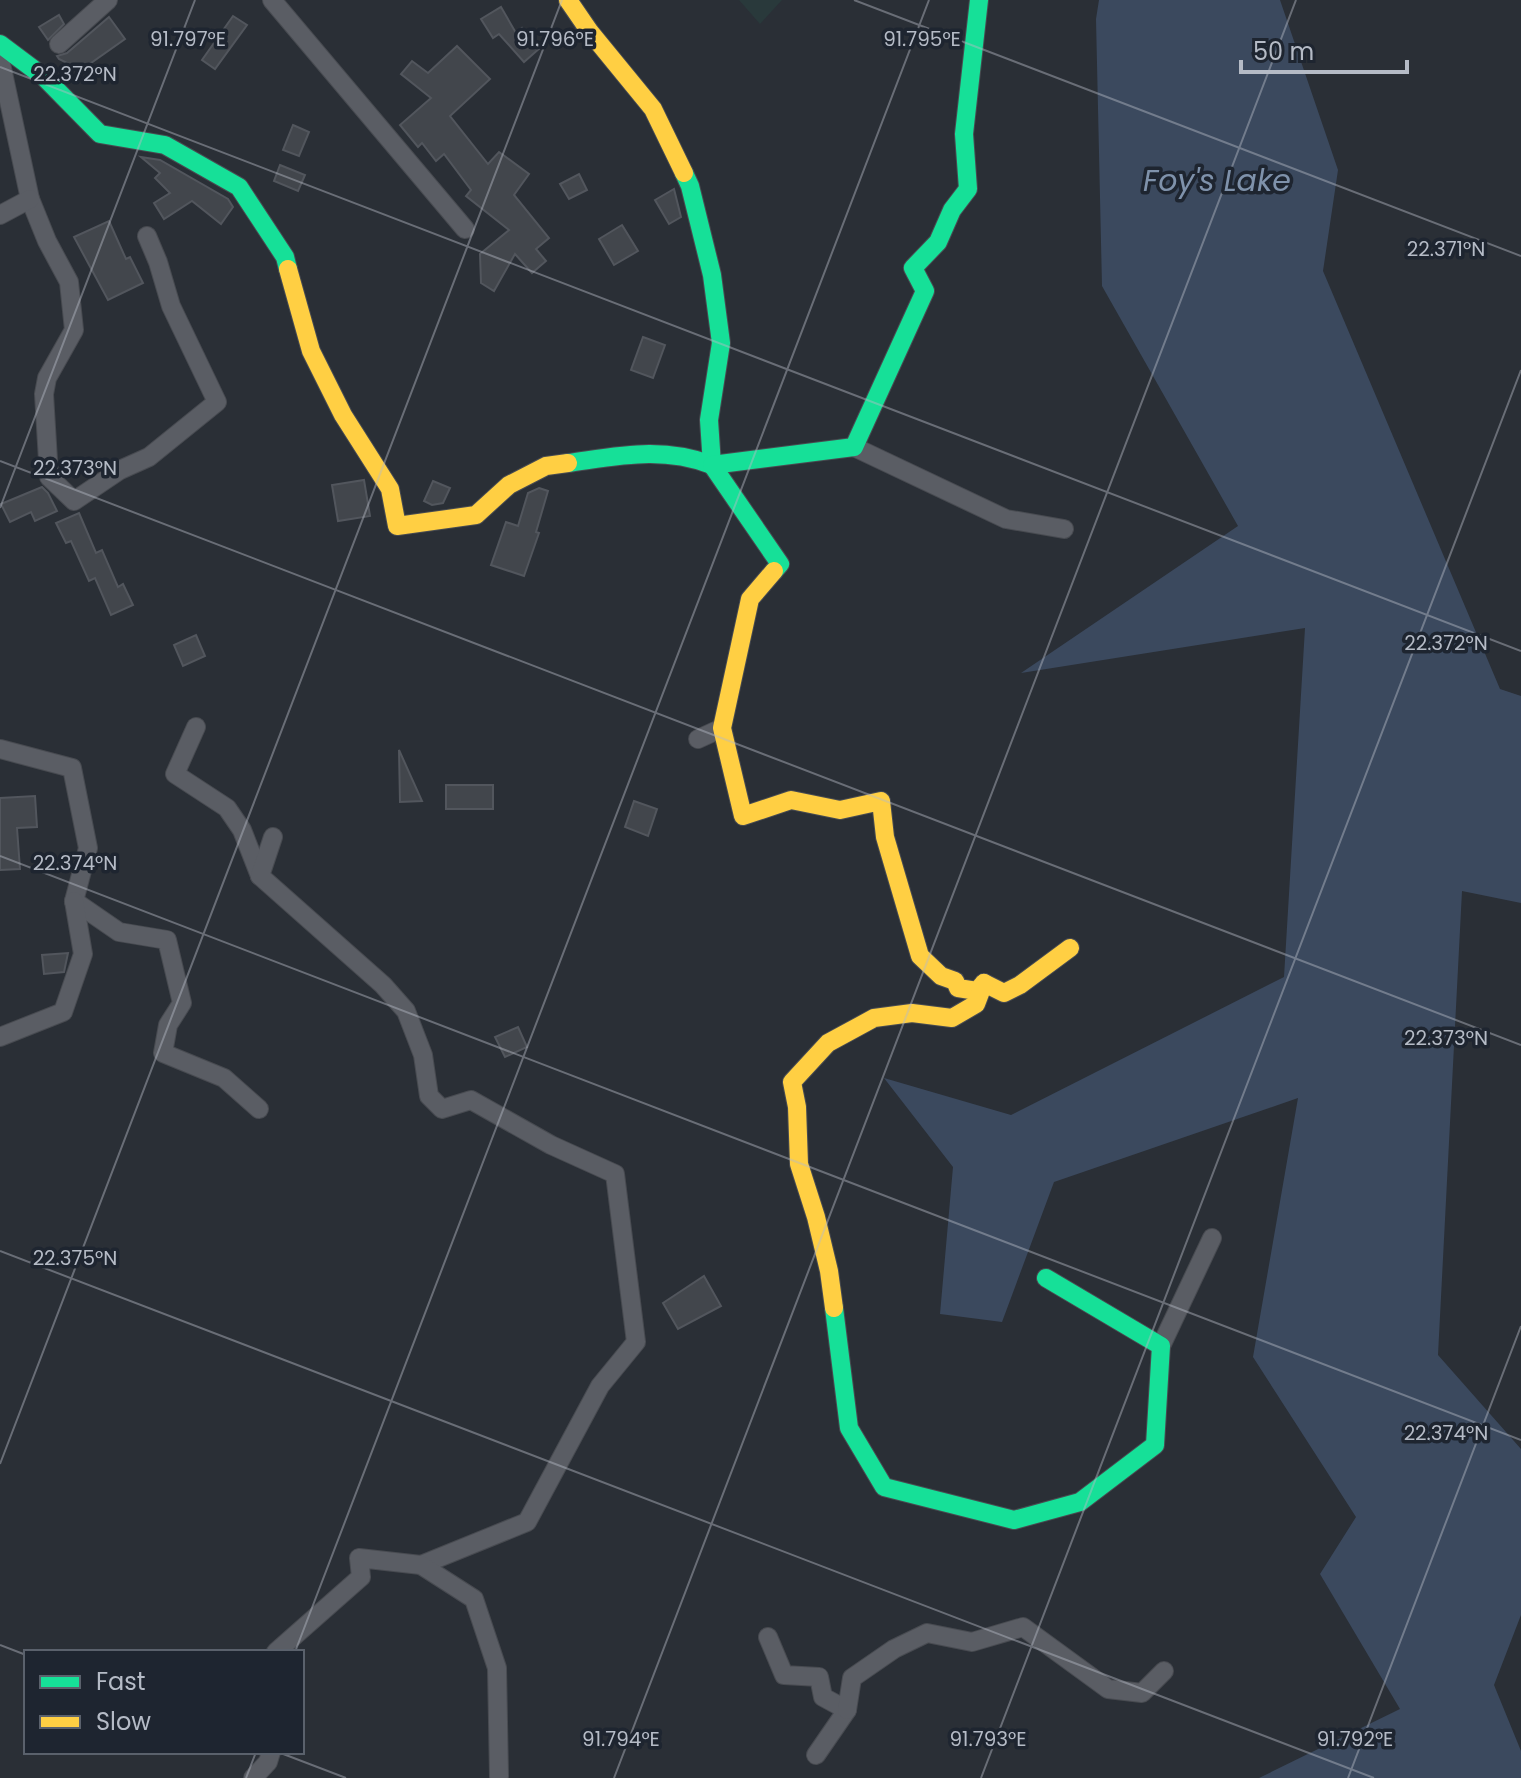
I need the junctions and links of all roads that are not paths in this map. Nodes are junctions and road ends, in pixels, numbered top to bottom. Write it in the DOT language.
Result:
graph roads {
  1 [pos="108,0"];
  2 [pos="272,0"];
  3 [pos="568,0"];
  4 [pos="979,0"];
  5 [pos="0,44"];
  6 [pos="59,44"];
  7 [pos="0,59"];
  8 [pos="30,199"];
  9 [pos="0,215"];
  10 [pos="465,229"];
  11 [pos="147,236"];
  12 [pos="854,447"];
  13 [pos="712,465"];
  14 [pos="1064,529"];
  15 [pos="196,727"];
  16 [pos="722,728"];
  17 [pos="698,739"];
  18 [pos="0,749"];
  19 [pos="273,837"];
  20 [pos="260,876"];
  21 [pos="74,901"];
  22 [pos="1070,948"];
  23 [pos="984,983"];
  24 [pos="0,1037"];
  25 [pos="259,1109"];
  26 [pos="1212,1238"];
  27 [pos="1046,1278"];
  28 [pos="1161,1346"];
  29 [pos="421,1565"];
  30 [pos="768,1637"];
  31 [pos="278,1650"];
  32 [pos="1164,1671"];
  33 [pos="847,1710"];
  34 [pos="270,1754"];
  35 [pos="816,1755"];
  36 [pos="499,1776"];
  37 [pos="253,1778"];
  1 -- 6 [label="street"];
  2 -- 10 [label="street"];
  3 -- 13 [label="street"];
  4 -- 12 [label="street"];
  5 -- 13 [label="street"];
  7 -- 8 [label="street"];
  8 -- 9 [label="street"];
  8 -- 11 [label="street"];
  12 -- 13 [label="street"];
  12 -- 14 [label="street"];
  13 -- 16 [label="street"];
  15 -- 20 [label="street"];
  16 -- 17 [label="street"];
  16 -- 23 [label="street"];
  18 -- 21 [label="street"];
  19 -- 20 [label="street"];
  20 -- 29 [label="street"];
  21 -- 24 [label="street"];
  21 -- 25 [label="street"];
  22 -- 23 [label="street"];
  23 -- 28 [label="street"];
  26 -- 28 [label="street"];
  27 -- 28 [label="street"];
  29 -- 31 [label="street"];
  29 -- 36 [label="street"];
  30 -- 33 [label="street"];
  32 -- 33 [label="street"];
  33 -- 35 [label="street"];
  34 -- 37 [label="street"];
}
